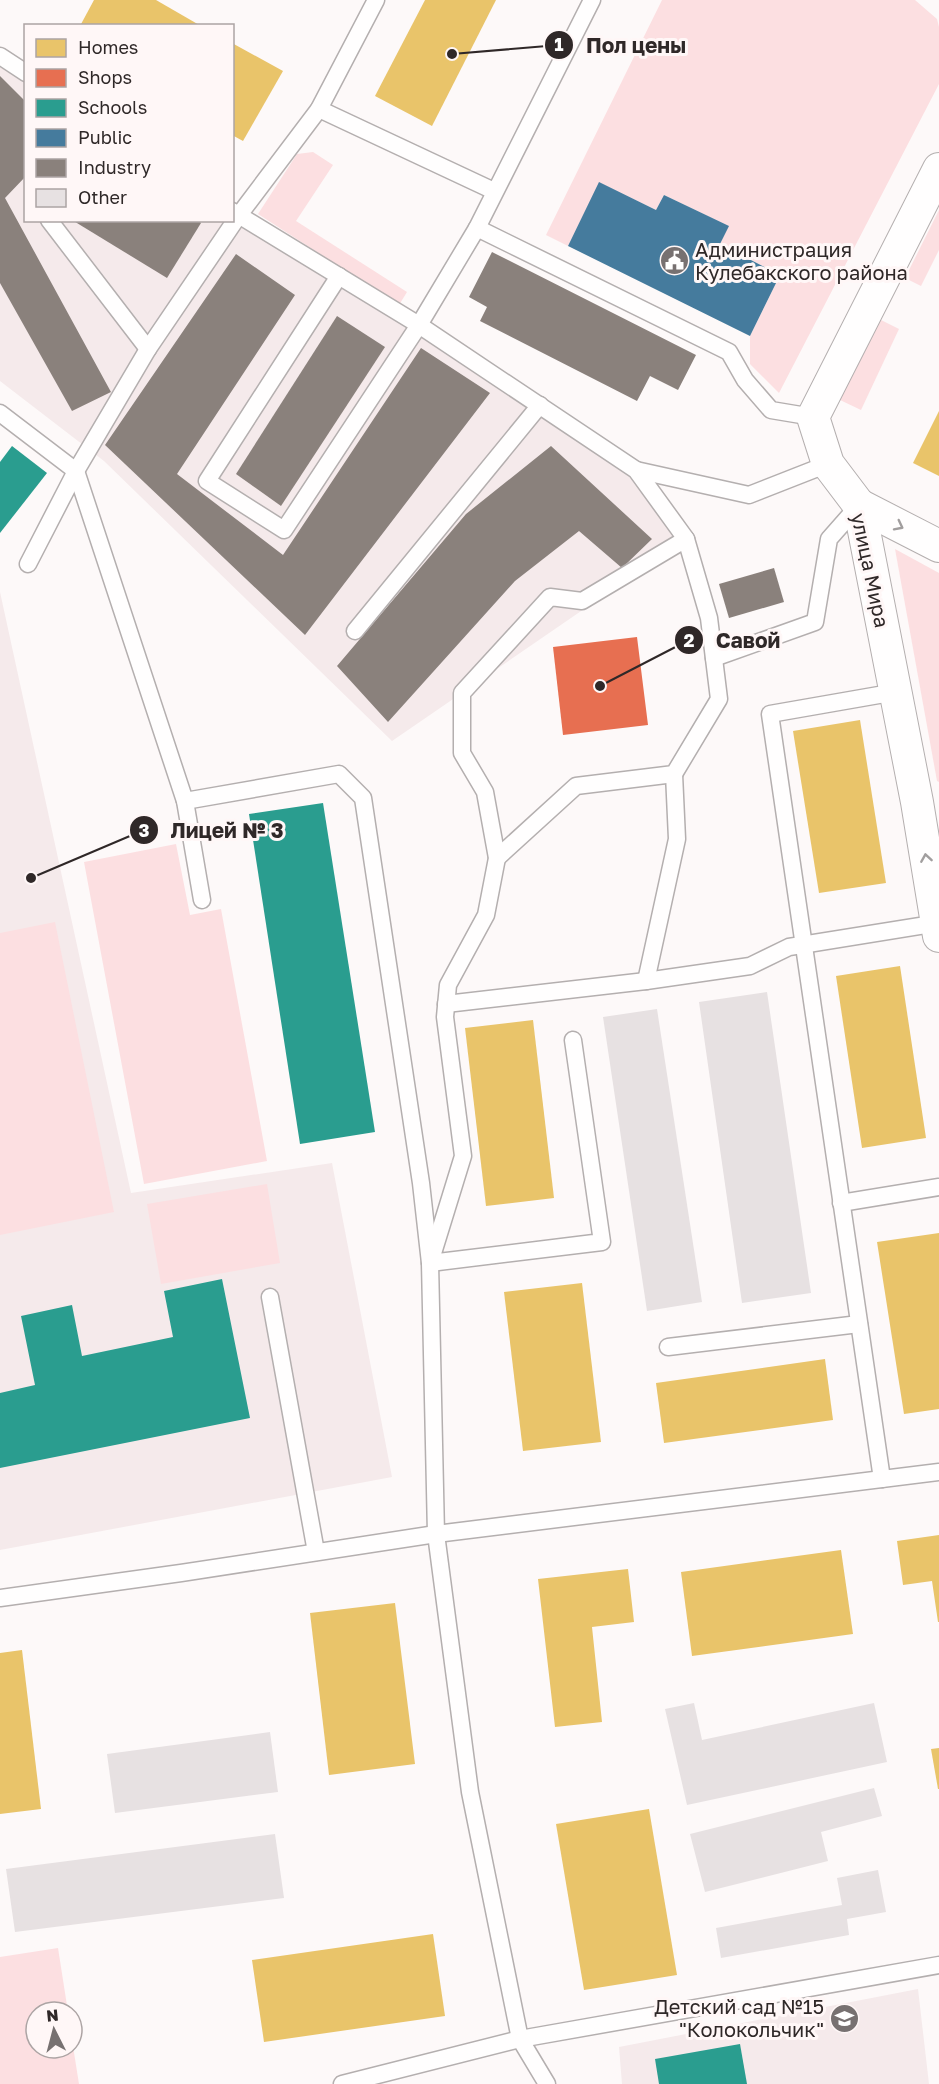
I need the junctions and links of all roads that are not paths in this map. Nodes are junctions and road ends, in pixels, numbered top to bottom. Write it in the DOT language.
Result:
graph roads {
  1 [pos="376,0"];
  2 [pos="592,0"];
  3 [pos="0,56"];
  4 [pos="24,72"];
  5 [pos="319,109"];
  6 [pos="939,169"];
  7 [pos="494,191"];
  8 [pos="236,213"];
  9 [pos="51,222"];
  10 [pos="230,222"];
  11 [pos="477,228"];
  12 [pos="339,276"];
  13 [pos="419,325"];
  14 [pos="148,349"];
  15 [pos="540,405"];
  16 [pos="0,413"];
  17 [pos="813,417"];
  18 [pos="828,464"];
  19 [pos="636,470"];
  20 [pos="76,471"];
  21 [pos="859,505"];
  22 [pos="686,538"];
  23 [pos="939,546"];
  24 [pos="28,564"];
  25 [pos="355,631"];
  26 [pos="714,658"];
  27 [pos="896,692"];
  28 [pos="674,774"];
  29 [pos="185,801"];
  30 [pos="497,858"];
  31 [pos="202,900"];
  32 [pos="938,927"];
  33 [pos="803,944"];
  34 [pos="646,981"];
  35 [pos="446,1004"];
  36 [pos="573,1040"];
  37 [pos="939,1187"];
  38 [pos="841,1203"];
  39 [pos="430,1263"];
  40 [pos="270,1297"];
  41 [pos="859,1324"];
  42 [pos="668,1347"];
  43 [pos="939,1472"];
  44 [pos="882,1479"];
  45 [pos="436,1534"];
  46 [pos="316,1552"];
  47 [pos="0,1598"];
  48 [pos="939,1965"];
  49 [pos="520,2039"];
  50 [pos="342,2084"];
  51 [pos="547,2084"];
  1 -- 5 [label="lane"];
  2 -- 7 [label="lane"];
  3 -- 4 [label="lane"];
  5 -- 7 [label="lane"];
  5 -- 8 [label="lane"];
  6 -- 17 [label="street"];
  7 -- 11 [label="lane"];
  8 -- 12 [label="lane"];
  9 -- 14 [label="lane"];
  10 -- 14 [label="lane"];
  11 -- 13 [label="lane"];
  11 -- 17 [label="lane"];
  12 -- 13 [label="lane"];
  12 -- 13 [label="lane"];
  13 -- 15 [label="lane"];
  14 -- 20 [label="lane"];
  15 -- 19 [label="lane"];
  15 -- 25 [label="lane"];
  16 -- 20 [label="lane"];
  17 -- 18 [label="street, улица Мира"];
  18 -- 19 [label="lane"];
  18 -- 21 [label="street, улица Мира"];
  19 -- 22 [label="lane"];
  20 -- 24 [label="lane"];
  20 -- 29 [label="lane"];
  21 -- 23 [label="street, one-way"];
  21 -- 26 [label="lane"];
  21 -- 27 [label="street, улица Мира"];
  22 -- 26 [label="lane"];
  22 -- 30 [label="lane"];
  26 -- 28 [label="lane"];
  32 -- 27 [label="street, улица Мира, one-way"];
  27 -- 33 [label="lane"];
  28 -- 30 [label="lane"];
  28 -- 34 [label="lane"];
  29 -- 31 [label="lane"];
  29 -- 39 [label="lane"];
  30 -- 35 [label="lane"];
  32 -- 33 [label="lane"];
  33 -- 34 [label="lane"];
  33 -- 38 [label="lane"];
  34 -- 35 [label="lane"];
  35 -- 39 [label="lane"];
  36 -- 39 [label="lane"];
  37 -- 38 [label="lane"];
  38 -- 41 [label="lane"];
  39 -- 45 [label="lane"];
  40 -- 46 [label="lane"];
  41 -- 42 [label="lane"];
  41 -- 44 [label="lane"];
  43 -- 44 [label="lane"];
  44 -- 45 [label="lane"];
  45 -- 46 [label="lane"];
  45 -- 49 [label="lane"];
  46 -- 47 [label="lane"];
  48 -- 49 [label="lane"];
  49 -- 50 [label="lane"];
  49 -- 51 [label="lane"];
}
